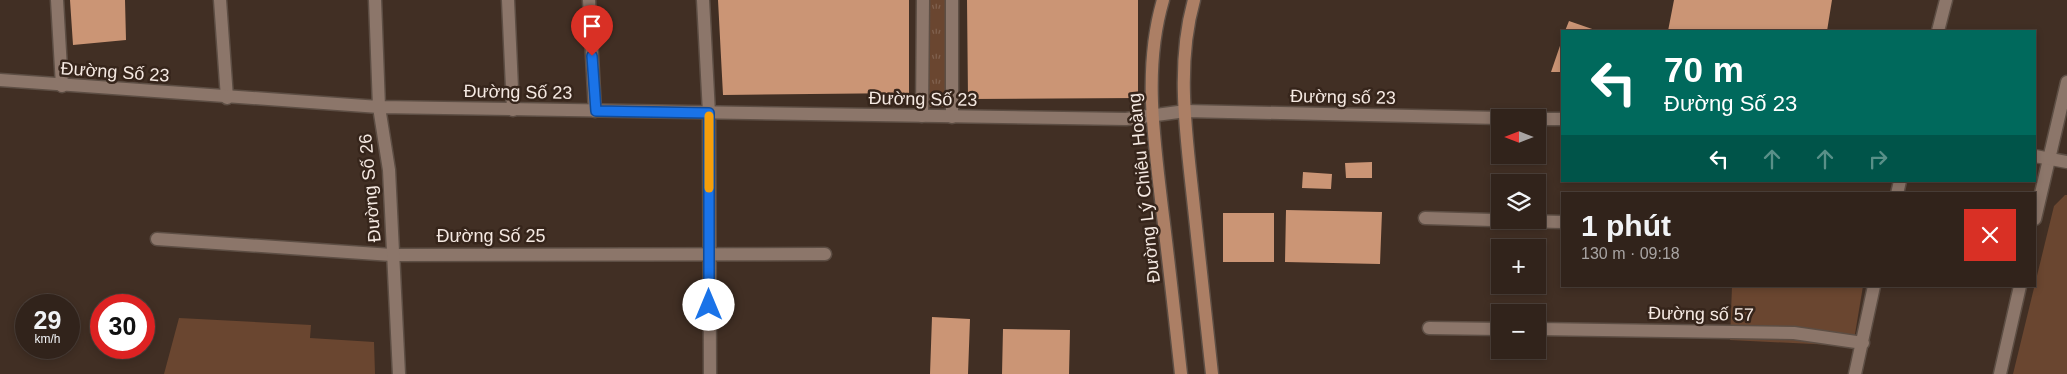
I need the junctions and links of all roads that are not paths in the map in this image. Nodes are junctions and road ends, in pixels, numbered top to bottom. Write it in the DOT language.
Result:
graph roads {
  1 [pos="57,0"];
  2 [pos="220,0"];
  3 [pos="375,0"];
  4 [pos="508,0"];
  5 [pos="589,0"];
  6 [pos="703,0"];
  7 [pos="923,0"];
  8 [pos="952,0"];
  9 [pos="1163,0"];
  10 [pos="1194,0"];
  11 [pos="1946,0"];
  12 [pos="1938,30"];
  13 [pos="0,80"];
  14 [pos="2067,82"];
  15 [pos="62,86"];
  16 [pos="227,98"];
  17 [pos="379,107"];
  18 [pos="513,110"];
  19 [pos="596,111"];
  20 [pos="1186,111"];
  21 [pos="709,113"];
  22 [pos="1153,114"];
  23 [pos="922,116"];
  24 [pos="952,117"];
  25 [pos="1491,118"];
  26 [pos="1546,119"];
  27 [pos="1561,119"];
  28 [pos="2036,156"];
  29 [pos="2049,158"];
  30 [pos="2067,162"];
  31 [pos="2036,215"];
  32 [pos="1425,218"];
  33 [pos="1561,222"];
  34 [pos="157,239"];
  35 [pos="709,253"];
  36 [pos="825,254"];
  37 [pos="392,255"];
  38 [pos="1874,287"];
  39 [pos="2020,287"];
  40 [pos="1429,328"];
  41 [pos="1491,329"];
  42 [pos="1546,329"];
  43 [pos="1862,343"];
  44 [pos="399,374"];
  45 [pos="710,374"];
  46 [pos="1181,374"];
  47 [pos="1212,374"];
  48 [pos="1856,374"];
  49 [pos="2000,374"];
  1 -- 15 [label="street"];
  2 -- 16 [label="street"];
  3 -- 17 [label="street, Đường Số 26"];
  4 -- 18 [label="street"];
  5 -- 19 [label="street"];
  6 -- 21 [label="street"];
  7 -- 23 [label="street"];
  8 -- 24 [label="street"];
  9 -- 22 [label="main road, Đường Lý Chiêu Hoàng"];
  10 -- 20 [label="main road"];
  11 -- 12 [label="street"];
  13 -- 15 [label="street, Đường Số 23"];
  14 -- 29 [label="street"];
  15 -- 16 [label="street, Đường Số 23"];
  16 -- 17 [label="street, Đường Số 23"];
  17 -- 18 [label="street, Đường Số 23"];
  17 -- 37 [label="street, Đường Số 26"];
  18 -- 19 [label="street, Đường Số 23"];
  19 -- 21 [label="street, Đường Số 23"];
  20 -- 22 [label="street, Đường Số 23"];
  20 -- 25 [label="street, Đường số 23"];
  20 -- 47 [label="main road"];
  21 -- 23 [label="street, Đường Số 23"];
  21 -- 35 [label="street"];
  22 -- 24 [label="street, Đường Số 23"];
  22 -- 46 [label="main road, Đường Lý Chiêu Hoàng"];
  23 -- 24 [label="street, Đường Số 23"];
  26 -- 27 [label="street"];
  28 -- 29 [label="street"];
  29 -- 30 [label="street"];
  29 -- 31 [label="street"];
  32 -- 33 [label="street"];
  34 -- 37 [label="street, Đường Số 25"];
  35 -- 36 [label="street, Đường Số 25"];
  35 -- 37 [label="street, Đường Số 25"];
  35 -- 45 [label="street"];
  37 -- 44 [label="street, Đường Số 26"];
  38 -- 43 [label="street"];
  39 -- 49 [label="street"];
  40 -- 41 [label="street"];
  42 -- 43 [label="street, Đường số 57"];
  43 -- 48 [label="street"];
}
